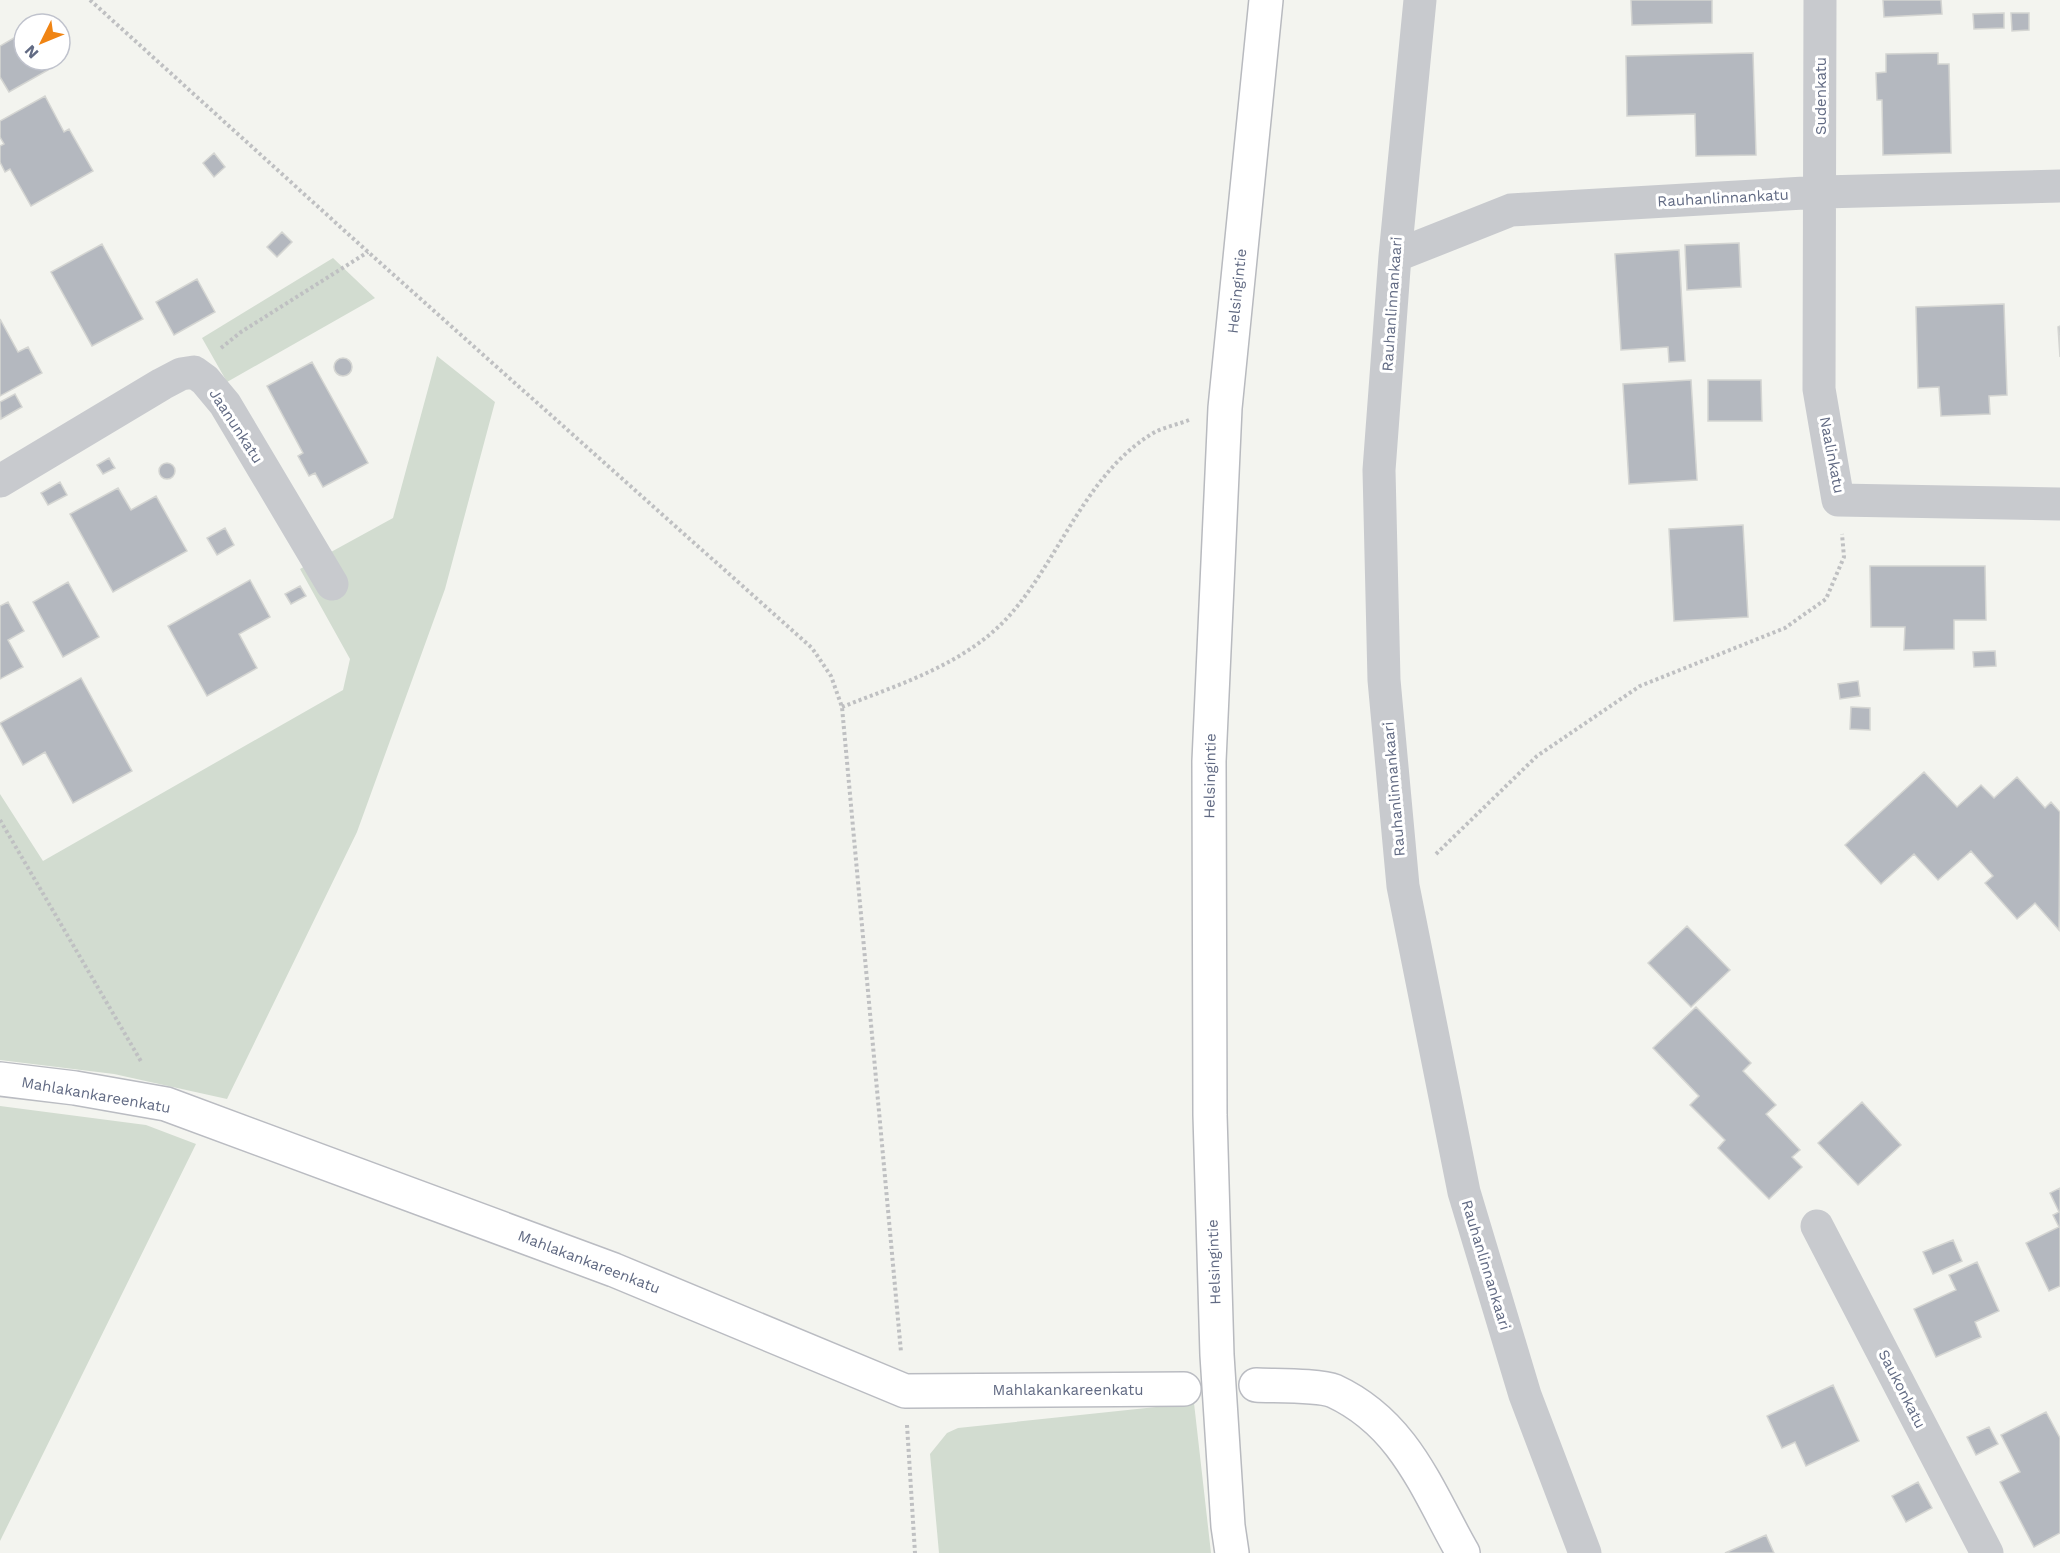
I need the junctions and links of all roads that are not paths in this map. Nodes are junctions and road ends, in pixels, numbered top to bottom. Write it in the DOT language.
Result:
graph roads {
  1 [pos="1266,0"];
  2 [pos="1420,0"];
  3 [pos="1820,0"];
  4 [pos="2060,186"];
  5 [pos="1822,192"];
  6 [pos="1395,256"];
  7 [pos="0,481"];
  8 [pos="2060,504"];
  9 [pos="332,584"];
  10 [pos="0,1079"];
  11 [pos="1817,1226"];
  12 [pos="1256,1385"];
  13 [pos="1184,1389"];
  14 [pos="1232,1553"];
  15 [pos="1463,1553"];
  16 [pos="1585,1553"];
  17 [pos="1987,1553"];
  1 -- 14 [label="main road, Helsingintie"];
  2 -- 6 [label="street, Rauhanlinnankaari"];
  3 -- 5 [label="street, Sudenkatu"];
  4 -- 5 [label="street, Rauhanlinnankatu"];
  5 -- 6 [label="street, Rauhanlinnankatu"];
  5 -- 8 [label="street, Naalinkatu"];
  6 -- 16 [label="street, Rauhanlinnankaari"];
  7 -- 9 [label="street, Jaanunkatu"];
  10 -- 13 [label="main road, Mahlakankareenkatu"];
  11 -- 17 [label="street, Saukonkatu"];
  12 -- 15 [label="main road"];
}
